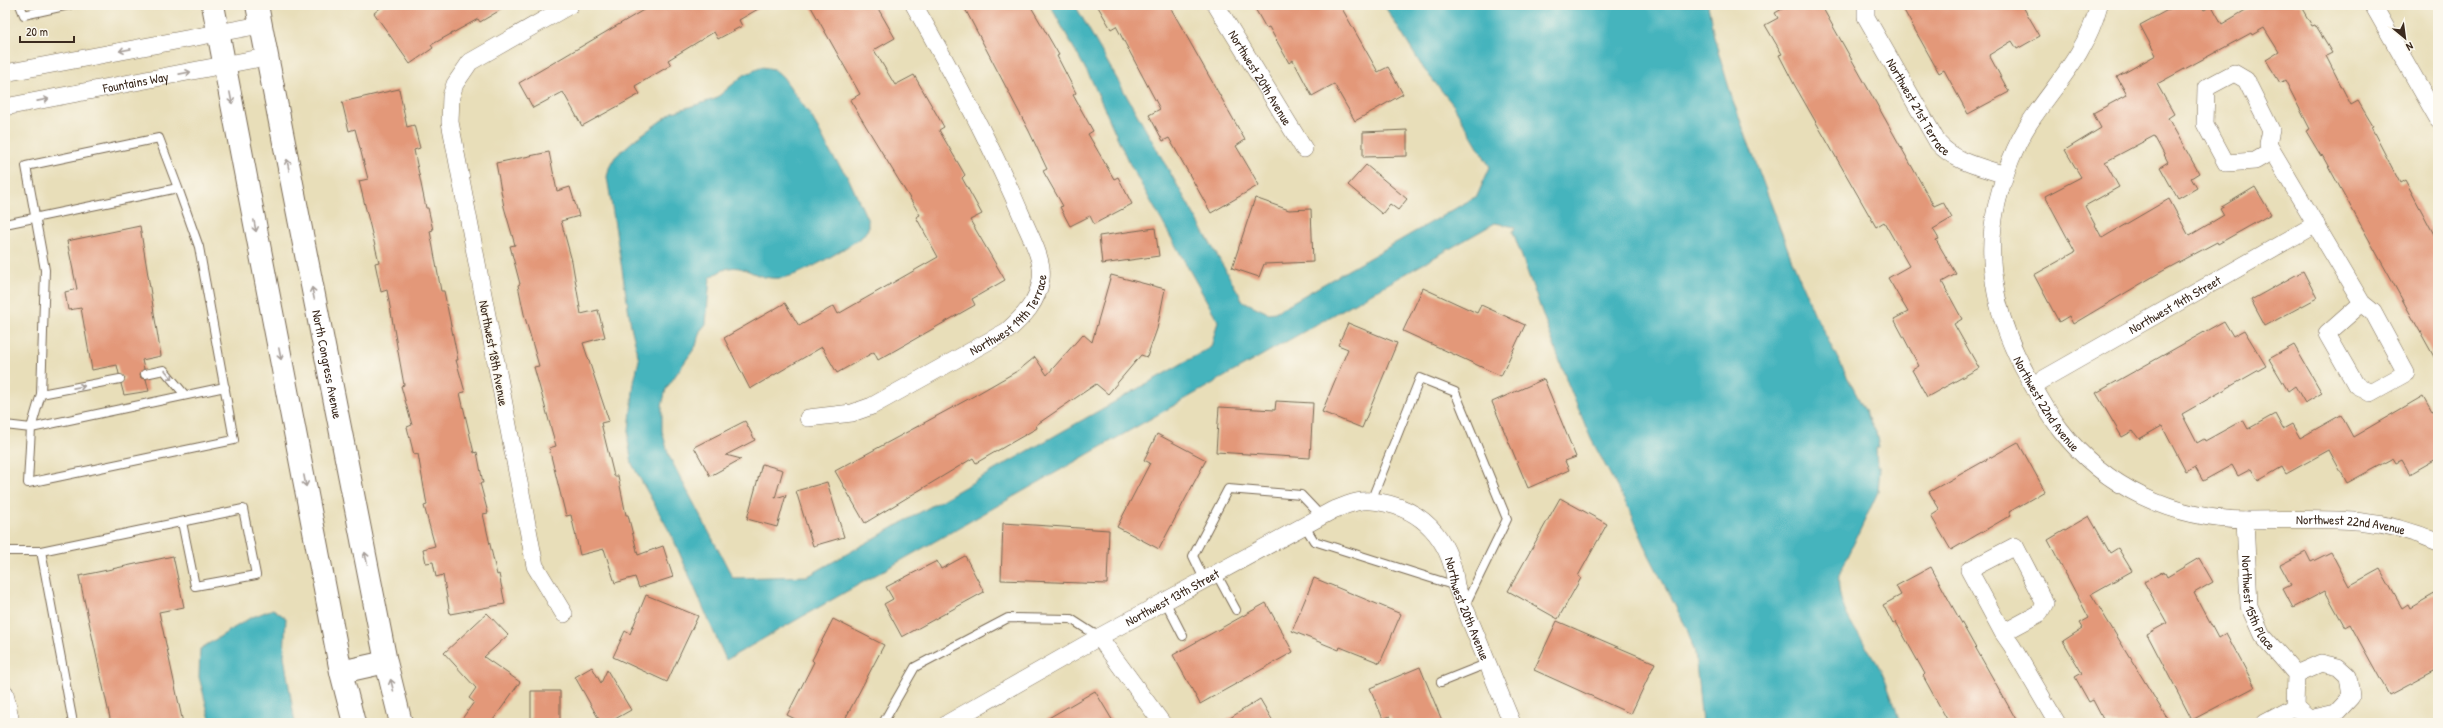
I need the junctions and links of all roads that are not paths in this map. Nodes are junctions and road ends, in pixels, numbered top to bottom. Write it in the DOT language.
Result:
graph roads {
  1 [pos="20,5"];
  2 [pos="69,5"];
  3 [pos="213,5"];
  4 [pos="570,5"];
  5 [pos="914,5"];
  6 [pos="1216,5"];
  7 [pos="1866,5"];
  8 [pos="2099,5"];
  9 [pos="2373,5"];
  10 [pos="258,15"];
  11 [pos="218,33"];
  12 [pos="266,57"];
  13 [pos="224,65"];
  14 [pos="5,73"];
  15 [pos="5,107"];
  16 [pos="2438,119"];
  17 [pos="1304,150"];
  18 [pos="2272,151"];
  19 [pos="2004,175"];
  20 [pos="178,188"];
  21 [pos="36,218"];
  22 [pos="5,224"];
  23 [pos="2316,224"];
  24 [pos="2362,303"];
  25 [pos="145,374"];
  26 [pos="120,379"];
  27 [pos="2033,385"];
  28 [pos="225,387"];
  29 [pos="41,394"];
  30 [pos="185,395"];
  31 [pos="808,418"];
  32 [pos="5,425"];
  33 [pos="31,428"];
  34 [pos="1371,501"];
  35 [pos="1405,508"];
  36 [pos="1321,516"];
  37 [pos="2245,520"];
  38 [pos="182,522"];
  39 [pos="1304,525"];
  40 [pos="2438,542"];
  41 [pos="5,551"];
  42 [pos="41,551"];
  43 [pos="1210,576"];
  44 [pos="1456,586"];
  45 [pos="1165,601"];
  46 [pos="1464,607"];
  47 [pos="1236,610"];
  48 [pos="564,614"];
  49 [pos="2002,634"];
  50 [pos="1183,636"];
  51 [pos="1099,637"];
  52 [pos="386,662"];
  53 [pos="1486,664"];
  54 [pos="341,672"];
  55 [pos="2296,674"];
  56 [pos="1441,682"];
  57 [pos="5,693"];
  58 [pos="2294,707"];
  59 [pos="1510,722"];
  60 [pos="11,723"];
  61 [pos="74,723"];
  62 [pos="354,723"];
  63 [pos="401,723"];
  64 [pos="883,723"];
  65 [pos="948,723"];
  66 [pos="1162,723"];
  67 [pos="2057,723"];
  68 [pos="2264,723"];
  1 -- 2 [label="lane"];
  3 -- 11 [label="main road"];
  4 -- 48 [label="street, Northwest 18th Avenue"];
  5 -- 31 [label="street, Northwest 19th Terrace"];
  6 -- 17 [label="street, Northwest 20th Avenue"];
  7 -- 19 [label="street, Northwest 21st Terrace"];
  8 -- 19 [label="street, Northwest 22nd Avenue"];
  9 -- 16 [label="street"];
  10 -- 11 [label="street"];
  10 -- 12 [label="main road, North Congress Avenue"];
  11 -- 13 [label="main road"];
  11 -- 14 [label="street, one-way"];
  12 -- 13 [label="street, Fountains Way"];
  52 -- 12 [label="main road, North Congress Avenue, one-way"];
  15 -- 13 [label="street, Fountains Way, one-way"];
  13 -- 54 [label="main road, one-way"];
  18 -- 18 [label="street"];
  18 -- 23 [label="street"];
  19 -- 27 [label="street, Northwest 22nd Avenue"];
  20 -- 21 [label="lane"];
  20 -- 21 [label="lane"];
  20 -- 28 [label="lane"];
  21 -- 22 [label="lane"];
  21 -- 29 [label="lane"];
  23 -- 24 [label="street"];
  23 -- 27 [label="street, Northwest 14th Street"];
  24 -- 24 [label="street"];
  25 -- 30 [label="lane, one-way"];
  29 -- 26 [label="lane, one-way"];
  27 -- 37 [label="street, Northwest 22nd Avenue"];
  28 -- 30 [label="lane"];
  28 -- 33 [label="lane"];
  29 -- 33 [label="lane"];
  30 -- 33 [label="lane"];
  32 -- 33 [label="lane"];
  34 -- 35 [label="street, Northwest 13th Street"];
  34 -- 36 [label="street, Northwest 13th Street"];
  34 -- 46 [label="lane"];
  35 -- 44 [label="street, Northwest 20th Avenue"];
  36 -- 39 [label="street, Northwest 13th Street"];
  36 -- 43 [label="lane"];
  37 -- 40 [label="street, Northwest 22nd Avenue"];
  37 -- 55 [label="street, Northwest 15th Place"];
  38 -- 38 [label="lane"];
  38 -- 42 [label="lane"];
  39 -- 43 [label="street, Northwest 13th Street"];
  39 -- 44 [label="lane"];
  41 -- 42 [label="lane"];
  42 -- 61 [label="lane"];
  43 -- 45 [label="street, Northwest 13th Street"];
  43 -- 47 [label="lane"];
  44 -- 46 [label="street, Northwest 20th Avenue"];
  45 -- 50 [label="lane"];
  45 -- 51 [label="street, Northwest 13th Street"];
  46 -- 53 [label="street, Northwest 20th Avenue"];
  49 -- 49 [label="street"];
  49 -- 67 [label="street"];
  51 -- 64 [label="lane"];
  51 -- 65 [label="street, Northwest 13th Street"];
  51 -- 66 [label="street"];
  52 -- 54 [label="main road"];
  63 -- 52 [label="main road, North Congress Avenue, one-way"];
  53 -- 56 [label="lane"];
  53 -- 59 [label="street, Northwest 20th Avenue"];
  54 -- 62 [label="main road"];
  55 -- 58 [label="street"];
  55 -- 58 [label="street"];
  57 -- 60 [label="street"];
  58 -- 68 [label="street"];
}
